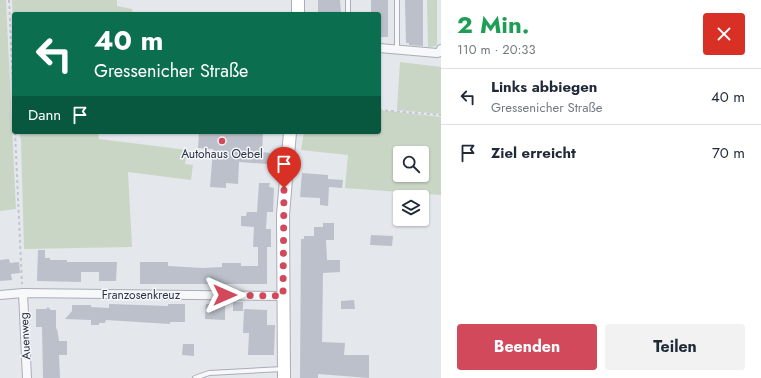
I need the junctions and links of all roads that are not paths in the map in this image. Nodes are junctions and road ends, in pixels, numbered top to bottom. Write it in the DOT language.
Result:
graph roads {
  1 [pos="298,0"];
  2 [pos="348,0"];
  3 [pos="397,0"];
  4 [pos="298,12"];
  5 [pos="348,12"];
  6 [pos="381,48"];
  7 [pos="441,49"];
  8 [pos="397,50"];
  9 [pos="290,134"];
  10 [pos="22,293"];
  11 [pos="0,295"];
  12 [pos="283,296"];
  13 [pos="284,373"];
  14 [pos="27,378"];
  15 [pos="195,378"];
  1 -- 4 [label="main road"];
  2 -- 5 [label="lane"];
  3 -- 8 [label="lane"];
  6 -- 8 [label="street"];
  7 -- 8 [label="street"];
  9 -- 12 [label="main road"];
  10 -- 11 [label="street, Franzosenkreuz"];
  10 -- 12 [label="street, Franzosenkreuz"];
  10 -- 14 [label="street, Auenweg"];
  12 -- 13 [label="main road"];
  13 -- 15 [label="lane"];
}
